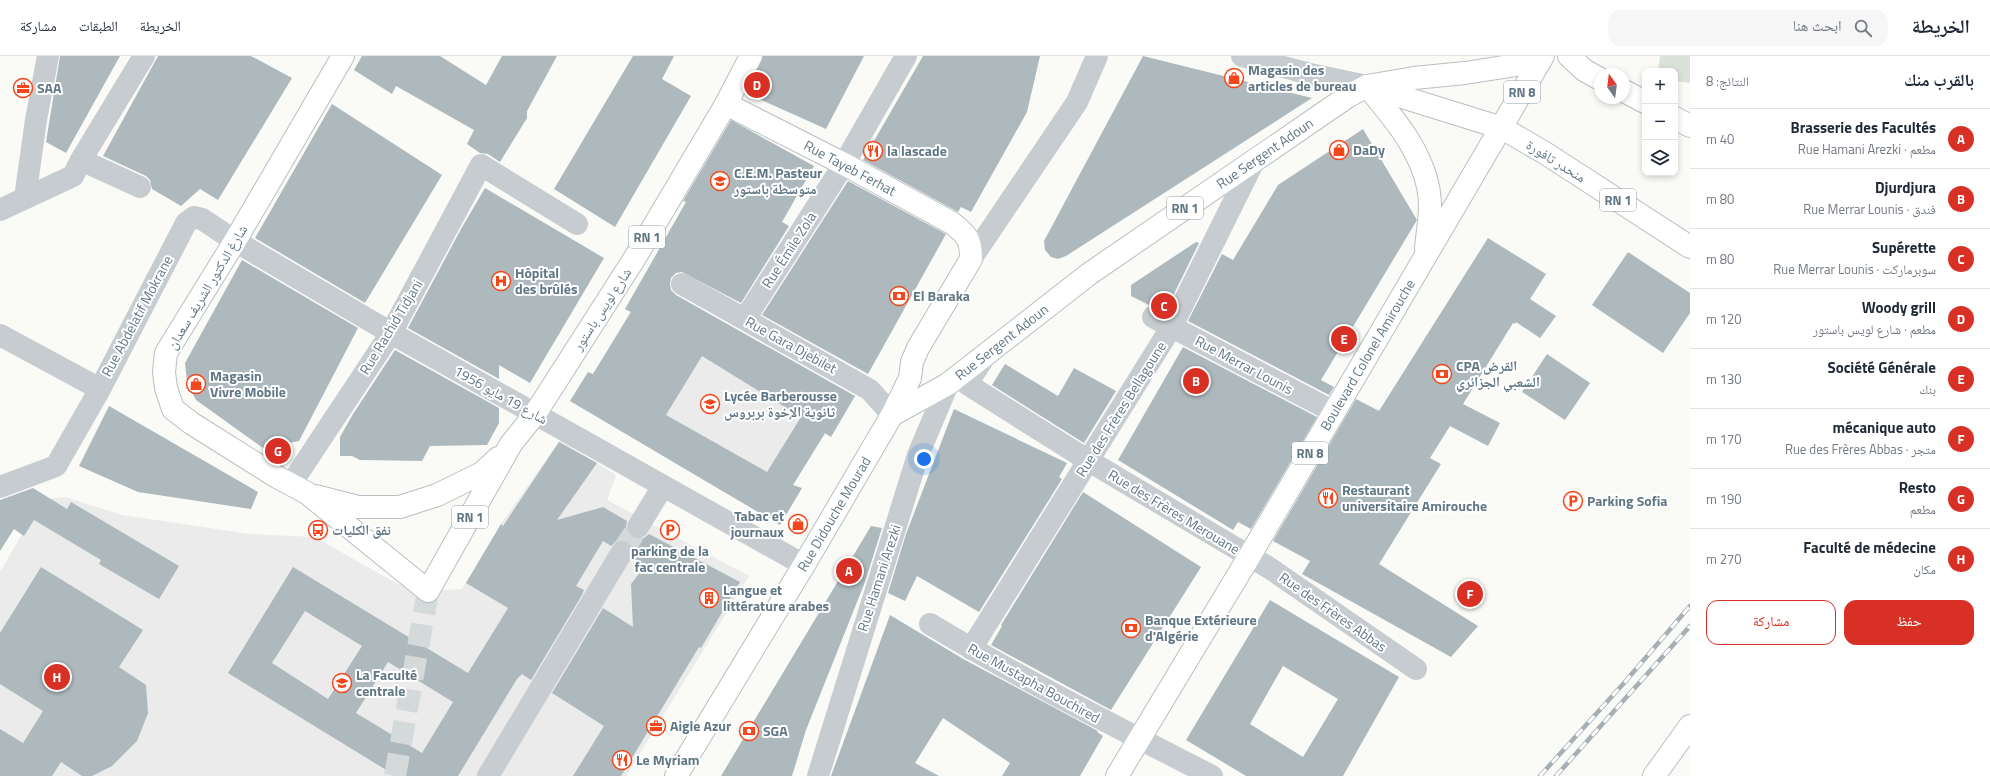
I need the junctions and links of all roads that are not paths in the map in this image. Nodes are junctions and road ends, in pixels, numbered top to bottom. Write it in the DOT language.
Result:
graph roads {
  1 [pos="48,56"];
  2 [pos="144,56"];
  3 [pos="343,56"];
  4 [pos="751,56"];
  5 [pos="906,56"];
  6 [pos="1097,56"];
  7 [pos="1242,56"];
  8 [pos="1533,56"];
  9 [pos="1543,56"];
  10 [pos="1569,56"];
  11 [pos="1594,75"];
  12 [pos="1367,86"];
  13 [pos="1630,94"];
  14 [pos="1642,100"];
  15 [pos="726,104"];
  16 [pos="1678,120"];
  17 [pos="1690,126"];
  18 [pos="1502,128"];
  19 [pos="1254,161"];
  20 [pos="844,164"];
  21 [pos="77,168"];
  22 [pos="140,187"];
  23 [pos="25,198"];
  24 [pos="0,210"];
  25 [pos="202,219"];
  26 [pos="577,224"];
  27 [pos="236,241"];
  28 [pos="1690,247"];
  29 [pos="1425,254"];
  30 [pos="971,259"];
  31 [pos="682,284"];
  32 [pos="745,319"];
  33 [pos="1163,321"];
  34 [pos="391,333"];
  35 [pos="0,335"];
  36 [pos="986,354"];
  37 [pos="948,384"];
  38 [pos="100,389"];
  39 [pos="1334,412"];
  40 [pos="534,414"];
  41 [pos="892,415"];
  42 [pos="512,444"];
  43 [pos="1089,461"];
  44 [pos="663,486"];
  45 [pos="0,487"];
  46 [pos="299,489"];
  47 [pos="638,527"];
  48 [pos="622,552"];
  49 [pos="1249,557"];
  50 [pos="804,565"];
  51 [pos="930,624"];
  52 [pos="971,649"];
  53 [pos="1416,669"];
  54 [pos="1690,726"];
  55 [pos="1139,739"];
  56 [pos="488,776"];
  57 [pos="676,776"];
  58 [pos="818,776"];
  59 [pos="1117,776"];
  60 [pos="1212,776"];
  61 [pos="1654,776"];
  1 -- 23 [label="street"];
  2 -- 21 [label="street"];
  3 -- 27 [label="main road, شارغ الدكتور الشريف سعدان / RN 1"];
  4 -- 15 [label="main road, شارع لويس باستور / RN 1"];
  5 -- 20 [label="street, Rue Émile Zola"];
  6 -- 30 [label="street"];
  7 -- 12 [label="street"];
  8 -- 12 [label="main road, RN 1"];
  9 -- 18 [label="main road, Boulevard Colonel Amirouche / RN 8"];
  10 -- 11 [label="main road"];
  12 -- 18 [label="main road, RN 1"];
  12 -- 19 [label="main road, Rue Sergent Adoun / RN 1"];
  12 -- 29 [label="main road"];
  13 -- 14 [label="main road"];
  15 -- 20 [label="main road, Rue Tayeb Ferhat"];
  15 -- 40 [label="main road, شارع لويس باستور / RN 1"];
  16 -- 17 [label="main road"];
  18 -- 28 [label="main road, منحدر تافورة / RN 1"];
  18 -- 29 [label="main road, Boulevard Colonel Amirouche / RN 8"];
  19 -- 33 [label="street, Rue des Frères Bellagoune"];
  19 -- 36 [label="main road, Rue Sergent Adoun / RN 1"];
  20 -- 30 [label="main road, Rue Tayeb Ferhat"];
  20 -- 32 [label="street, Rue Émile Zola"];
  21 -- 22 [label="street"];
  21 -- 23 [label="street"];
  23 -- 24 [label="street"];
  25 -- 27 [label="street, شارع 19 مايو 1956"];
  25 -- 38 [label="street, Rue Abdelatif Mokrane"];
  26 -- 34 [label="street, Rue Rachid Tidjani"];
  27 -- 34 [label="street, شارع 19 مايو 1956"];
  27 -- 46 [label="main road, شارغ الدكتور الشريف سعدان / RN 1"];
  29 -- 39 [label="main road, Boulevard Colonel Amirouche / RN 8"];
  30 -- 41 [label="main road, Rue Didouche Mourad"];
  31 -- 32 [label="street, Rue Gara Djebilet"];
  32 -- 41 [label="street, Rue Gara Djebilet"];
  33 -- 39 [label="street, Rue Merrar Lounis"];
  33 -- 43 [label="street, Rue des Frères Bellagoune"];
  34 -- 40 [label="street, شارع 19 مايو 1956"];
  34 -- 46 [label="street, Rue Rachid Tidjani"];
  35 -- 38 [label="street, Rue Abdelatif Mokrane"];
  36 -- 37 [label="main road, Rue Sergent Adoun / RN 1"];
  36 -- 43 [label="street, Rue des Frères Merouane"];
  37 -- 41 [label="main road, Rue Sergent Adoun / RN 1"];
  37 -- 58 [label="street, Rue Hamani Arezki"];
  38 -- 45 [label="street"];
  39 -- 49 [label="main road, Boulevard Colonel Amirouche / RN 8"];
  40 -- 42 [label="main road, RN 1"];
  40 -- 44 [label="street, شارع 19 مايو 1956"];
  41 -- 50 [label="main road, Rue Didouche Mourad"];
  42 -- 46 [label="main road, شارغ الدكتور الشريف سعدان / RN 1"];
  42 -- 46 [label="main road, شارغ الدكتور الشريف سعدان / RN 1"];
  43 -- 49 [label="street, Rue des Frères Merouane"];
  43 -- 52 [label="street, Rue des Frères Bellagoune"];
  44 -- 47 [label="street"];
  44 -- 50 [label="street, شارع 19 مايو 1956"];
  48 -- 56 [label="street"];
  49 -- 53 [label="street, Rue des Frères Abbas"];
  49 -- 55 [label="main road, Boulevard Colonel Amirouche / RN 8"];
  50 -- 57 [label="main road, Rue Didouche Mourad"];
  51 -- 52 [label="street, Rue Mustapha Bouchired"];
  52 -- 55 [label="street, Rue Mustapha Bouchired"];
  54 -- 61 [label="main road"];
  55 -- 59 [label="main road, Boulevard Colonel Amirouche / RN 8"];
  55 -- 60 [label="street, Rue Mustapha Bouchired"];
}
